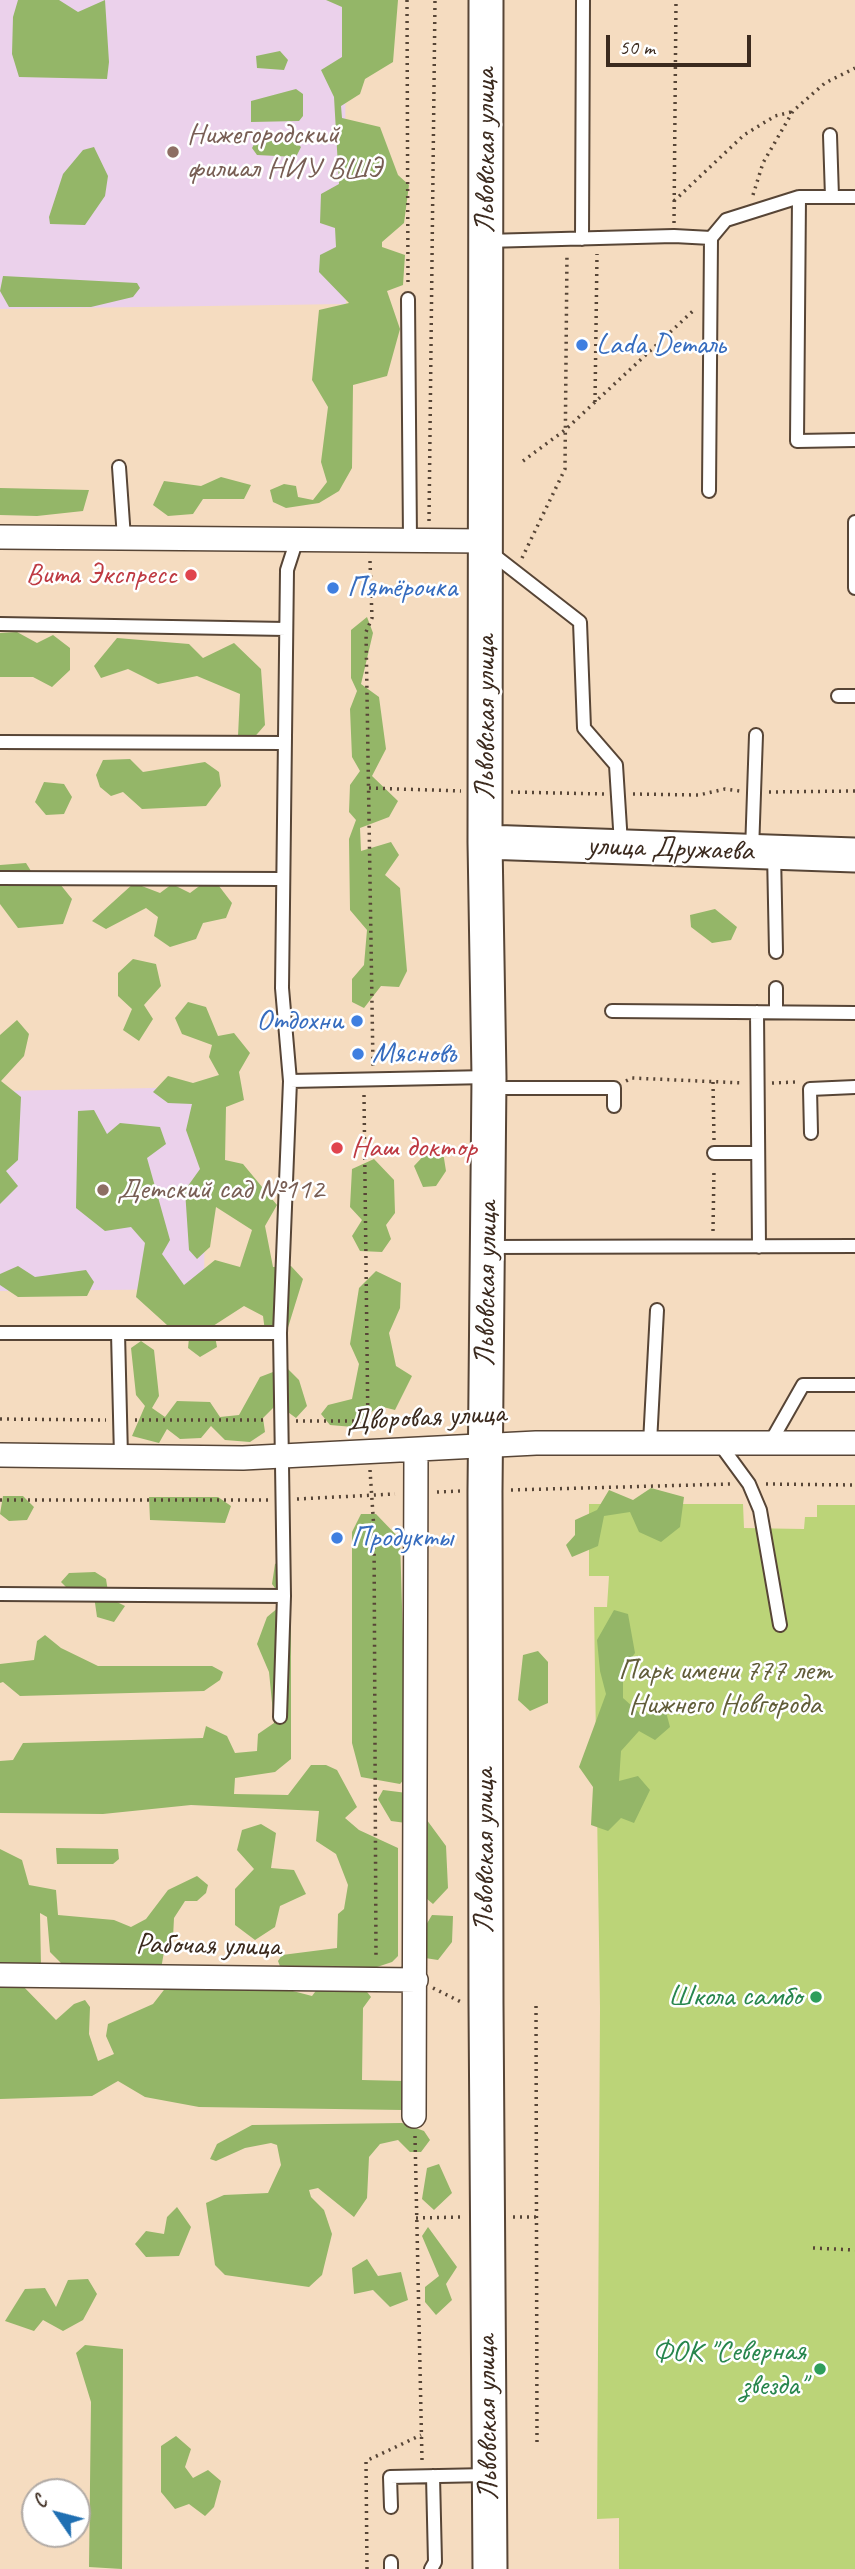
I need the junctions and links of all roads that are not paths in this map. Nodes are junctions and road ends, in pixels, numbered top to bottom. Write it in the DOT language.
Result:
graph roads {
  1 [pos="486,0"];
  2 [pos="583,0"];
  3 [pos="830,135"];
  4 [pos="799,197"];
  5 [pos="832,197"];
  6 [pos="855,197"];
  7 [pos="711,238"];
  8 [pos="582,239"];
  9 [pos="486,241"];
  10 [pos="408,299"];
  11 [pos="855,440"];
  12 [pos="119,467"];
  13 [pos="709,491"];
  14 [pos="855,522"];
  15 [pos="0,537"];
  16 [pos="124,538"];
  17 [pos="297,539"];
  18 [pos="419,540"];
  19 [pos="486,545"];
  20 [pos="855,588"];
  21 [pos="0,624"];
  22 [pos="286,629"];
  23 [pos="838,696"];
  24 [pos="855,696"];
  25 [pos="756,735"];
  26 [pos="0,742"];
  27 [pos="285,743"];
  28 [pos="485,842"];
  29 [pos="621,848"];
  30 [pos="763,852"];
  31 [pos="855,855"];
  32 [pos="0,878"];
  33 [pos="283,879"];
  34 [pos="776,952"];
  35 [pos="776,988"];
  36 [pos="612,1011"];
  37 [pos="757,1012"];
  38 [pos="776,1012"];
  39 [pos="855,1013"];
  40 [pos="290,1081"];
  41 [pos="489,1082"];
  42 [pos="855,1087"];
  43 [pos="614,1106"];
  44 [pos="811,1133"];
  45 [pos="714,1153"];
  46 [pos="758,1153"];
  47 [pos="487,1247"];
  48 [pos="759,1247"];
  49 [pos="855,1247"];
  50 [pos="657,1310"];
  51 [pos="0,1333"];
  52 [pos="118,1333"];
  53 [pos="279,1333"];
  54 [pos="855,1385"];
  55 [pos="650,1443"];
  56 [pos="719,1443"];
  57 [pos="770,1443"];
  58 [pos="855,1443"];
  59 [pos="485,1447"];
  60 [pos="416,1450"];
  61 [pos="0,1455"];
  62 [pos="280,1456"];
  63 [pos="121,1457"];
  64 [pos="0,1594"];
  65 [pos="284,1596"];
  66 [pos="780,1625"];
  67 [pos="280,1717"];
  68 [pos="0,1975"];
  69 [pos="416,1980"];
  70 [pos="414,2116"];
  71 [pos="488,2475"];
  72 [pos="428,2476"];
  73 [pos="391,2507"];
  74 [pos="431,2569"];
  75 [pos="490,2569"];
  1 -- 9 [label="main road, Львовская улица"];
  2 -- 8 [label="lane"];
  3 -- 5 [label="lane"];
  4 -- 5 [label="lane"];
  4 -- 7 [label="lane"];
  4 -- 11 [label="lane"];
  5 -- 6 [label="lane"];
  7 -- 8 [label="lane"];
  7 -- 13 [label="lane"];
  8 -- 9 [label="lane"];
  9 -- 19 [label="main road, Львовская улица"];
  10 -- 18 [label="lane"];
  12 -- 16 [label="lane"];
  14 -- 20 [label="lane"];
  15 -- 16 [label="street"];
  16 -- 17 [label="street"];
  17 -- 18 [label="street"];
  17 -- 22 [label="lane"];
  18 -- 19 [label="street"];
  19 -- 28 [label="main road, Львовская улица"];
  19 -- 29 [label="lane"];
  21 -- 22 [label="lane"];
  22 -- 27 [label="lane"];
  23 -- 24 [label="lane"];
  25 -- 30 [label="lane"];
  26 -- 27 [label="lane"];
  27 -- 33 [label="lane"];
  28 -- 29 [label="main road, улица Дружаева"];
  28 -- 41 [label="main road, Львовская улица"];
  29 -- 30 [label="main road, улица Дружаева"];
  30 -- 31 [label="main road, улица Дружаева"];
  30 -- 34 [label="lane"];
  32 -- 33 [label="lane"];
  33 -- 40 [label="lane"];
  35 -- 38 [label="lane"];
  36 -- 37 [label="lane"];
  37 -- 38 [label="lane"];
  37 -- 46 [label="lane"];
  38 -- 39 [label="lane"];
  40 -- 41 [label="lane"];
  40 -- 53 [label="lane"];
  41 -- 43 [label="lane"];
  41 -- 47 [label="main road, Львовская улица"];
  42 -- 44 [label="lane"];
  45 -- 46 [label="lane"];
  46 -- 48 [label="lane"];
  47 -- 48 [label="lane"];
  47 -- 59 [label="main road, Львовская улица"];
  48 -- 49 [label="lane"];
  50 -- 55 [label="lane"];
  51 -- 52 [label="lane"];
  52 -- 53 [label="lane"];
  52 -- 63 [label="lane"];
  53 -- 62 [label="lane"];
  54 -- 57 [label="lane"];
  55 -- 56 [label="street, Дворовая улица"];
  55 -- 59 [label="street, Дворовая улица"];
  56 -- 57 [label="street, Дворовая улица"];
  56 -- 66 [label="lane"];
  57 -- 58 [label="street, Дворовая улица"];
  59 -- 60 [label="street, Дворовая улица"];
  59 -- 71 [label="main road, Львовская улица"];
  60 -- 62 [label="street, Дворовая улица"];
  60 -- 69 [label="street"];
  61 -- 63 [label="street, Дворовая улица"];
  62 -- 63 [label="street, Дворовая улица"];
  62 -- 65 [label="lane"];
  64 -- 65 [label="lane"];
  65 -- 67 [label="lane"];
  68 -- 69 [label="street, Рабочая улица"];
  69 -- 70 [label="street"];
  71 -- 72 [label="lane"];
  71 -- 75 [label="main road, Львовская улица"];
  72 -- 73 [label="lane"];
  72 -- 74 [label="lane"];
}
